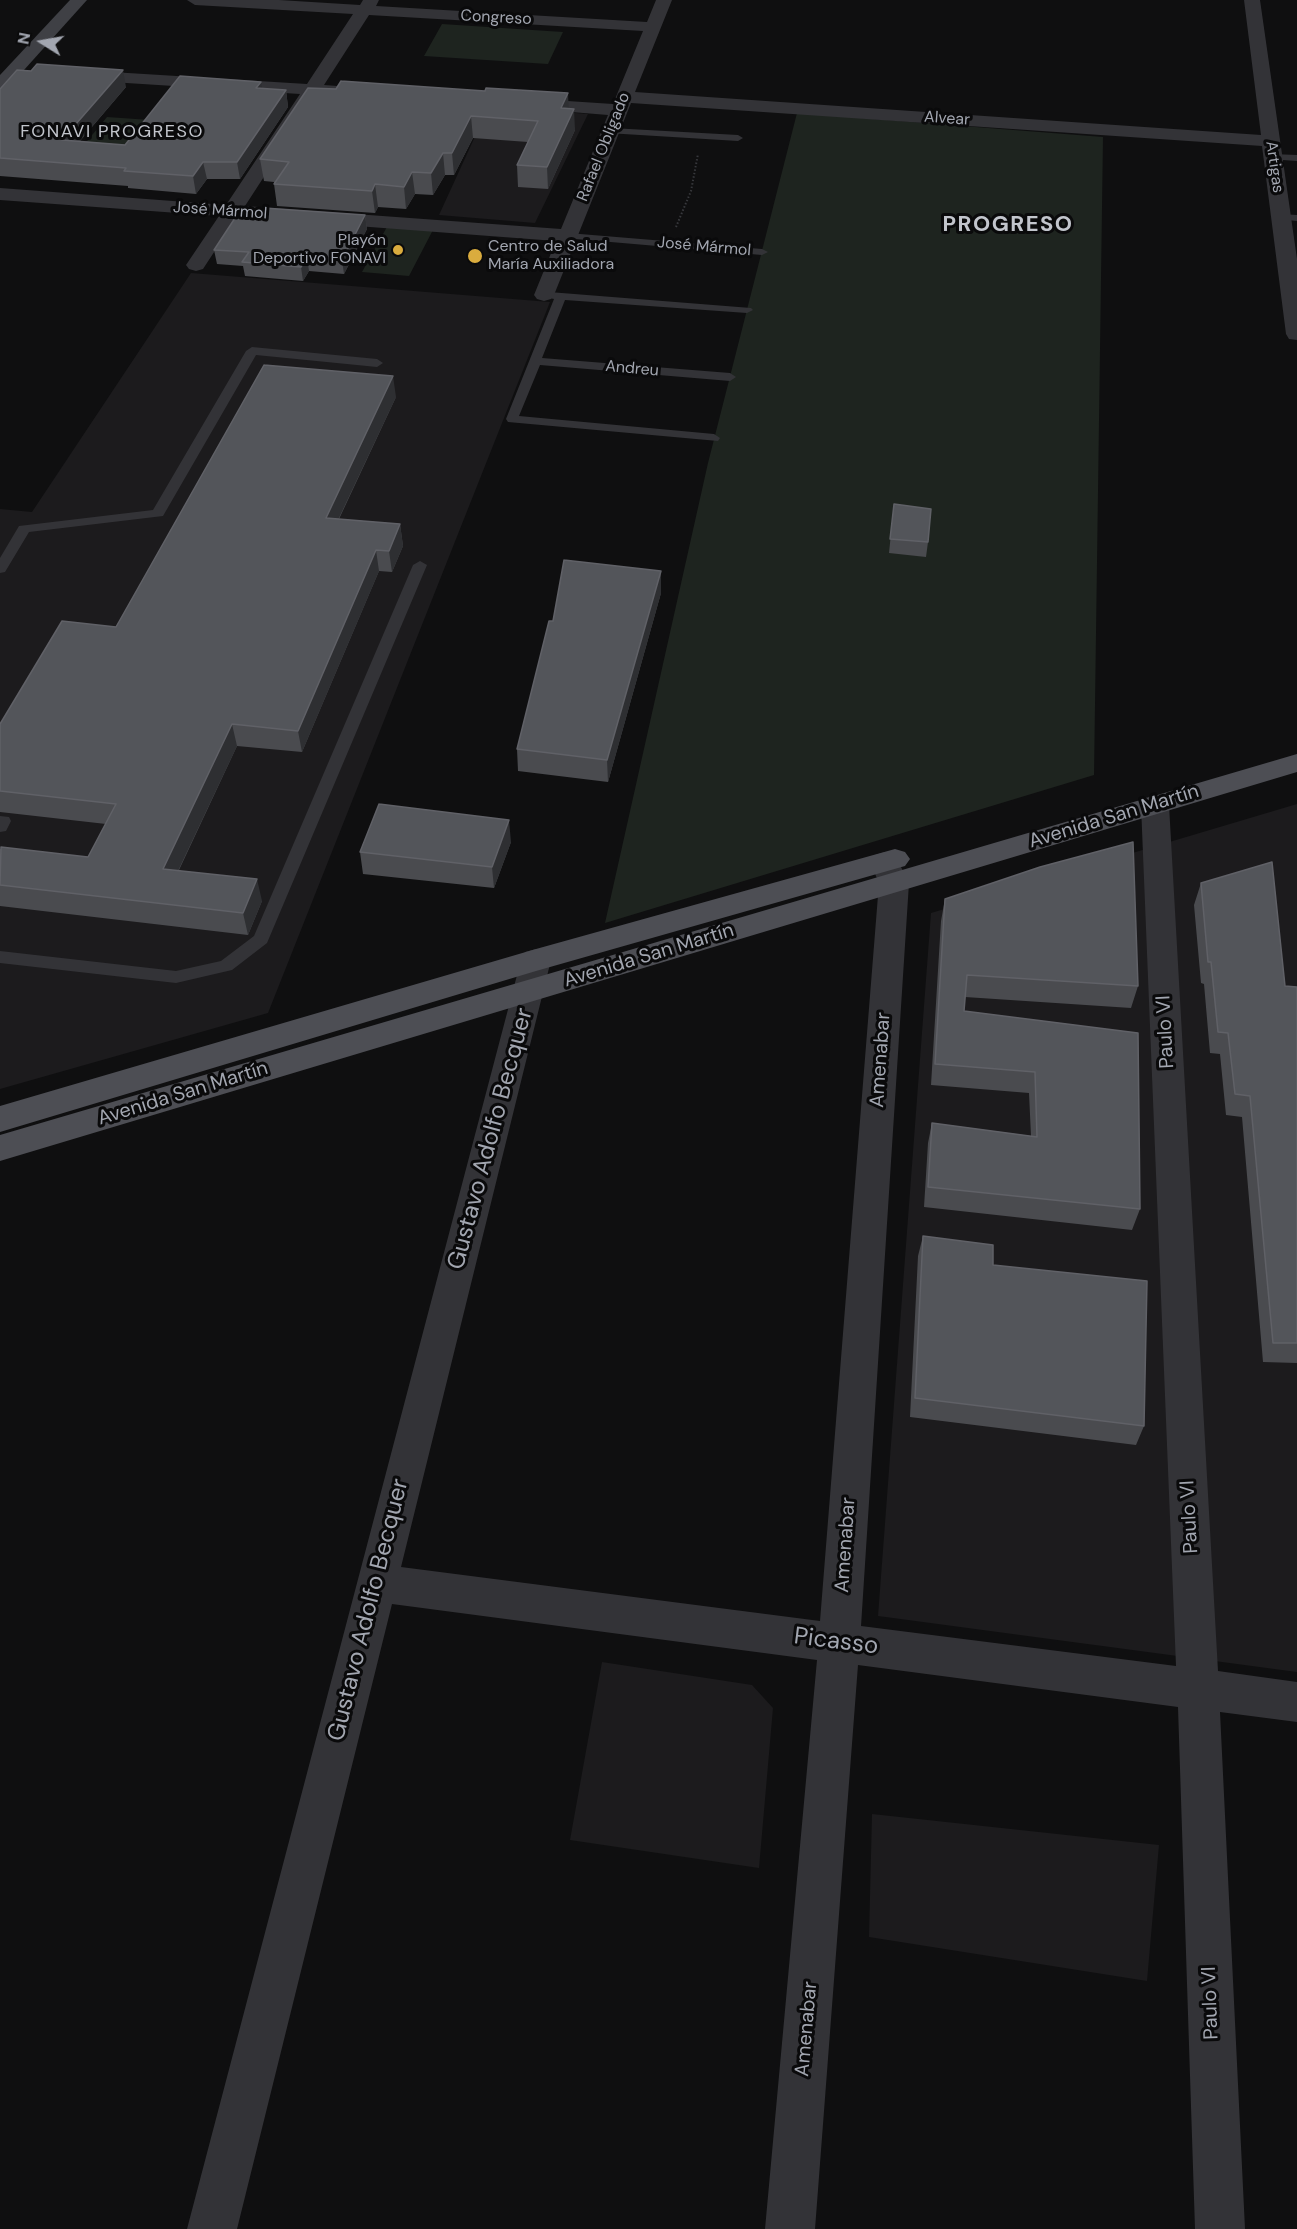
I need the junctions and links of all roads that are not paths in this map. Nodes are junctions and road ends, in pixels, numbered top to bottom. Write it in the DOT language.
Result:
graph roads {
  1 [pos="79,0"];
  2 [pos="195,0"];
  3 [pos="664,0"];
  4 [pos="1252,0"];
  5 [pos="367,5"];
  6 [pos="653,27"];
  7 [pos="14,70"];
  8 [pos="37,72"];
  9 [pos="60,74"];
  10 [pos="0,86"];
  11 [pos="312,90"];
  12 [pos="371,94"];
  13 [pos="501,102"];
  14 [pos="622,103"];
  15 [pos="611,131"];
  16 [pos="738,138"];
  17 [pos="1271,149"];
  18 [pos="1297,158"];
  19 [pos="0,195"];
  20 [pos="233,212"];
  21 [pos="1289,218"];
  22 [pos="568,236"];
  23 [pos="762,252"];
  24 [pos="196,265"];
  25 [pos="552,296"];
  26 [pos="747,310"];
  27 [pos="1296,310"];
  28 [pos="1297,334"];
  29 [pos="535,361"];
  30 [pos="377,363"];
  31 [pos="730,377"];
  32 [pos="714,438"];
  33 [pos="420,565"];
  34 [pos="0,569"];
  35 [pos="1297,741"];
  36 [pos="1297,763"];
  37 [pos="1155,805"];
  38 [pos="0,821"];
  39 [pos="0,827"];
  40 [pos="890,873"];
  41 [pos="0,957"];
  42 [pos="532,976"];
  43 [pos="0,1119"];
  44 [pos="0,1148"];
  45 [pos="376,1583"];
  46 [pos="839,1643"];
  47 [pos="1198,1689"];
  48 [pos="1297,1702"];
  49 [pos="212,2229"];
  50 [pos="790,2229"];
  51 [pos="1220,2229"];
  1 -- 7 [label="main road"];
  2 -- 5 [label="street, Congreso"];
  3 -- 6 [label="street, Rafael Obligado"];
  4 -- 17 [label="street, Artigas"];
  5 -- 6 [label="street, Congreso"];
  5 -- 11 [label="street"];
  6 -- 14 [label="street, Rafael Obligado"];
  7 -- 8 [label="street"];
  7 -- 10 [label="main road"];
  9 -- 11 [label="street"];
  11 -- 12 [label="street"];
  11 -- 20 [label="street"];
  13 -- 14 [label="street, Alvear"];
  14 -- 15 [label="street, Rafael Obligado"];
  14 -- 17 [label="street, Alvear"];
  15 -- 16 [label="lane"];
  15 -- 22 [label="street, Rafael Obligado"];
  17 -- 18 [label="lane"];
  17 -- 21 [label="street, Artigas"];
  19 -- 20 [label="street, José Mármol"];
  20 -- 22 [label="street, José Mármol"];
  20 -- 24 [label="street"];
  21 -- 27 [label="street, Artigas"];
  22 -- 23 [label="lane, José Mármol"];
  22 -- 25 [label="street, Rafael Obligado"];
  25 -- 26 [label="lane"];
  25 -- 29 [label="lane, Rafael Obligado"];
  27 -- 28 [label="street, Artigas"];
  29 -- 31 [label="lane, Andreu"];
  29 -- 32 [label="lane, Rafael Obligado"];
  30 -- 34 [label="lane"];
  33 -- 41 [label="lane"];
  35 -- 40 [label="main road, Avenida San Martín"];
  36 -- 37 [label="main road, Avenida San Martín"];
  37 -- 40 [label="main road, Avenida San Martín"];
  37 -- 47 [label="street, Paulo VI"];
  38 -- 39 [label="lane"];
  40 -- 42 [label="main road, Avenida San Martín"];
  40 -- 46 [label="street, Amenabar"];
  42 -- 43 [label="main road, Avenida San Martín"];
  42 -- 44 [label="main road, Avenida San Martín"];
  42 -- 45 [label="street, Gustavo Adolfo Becquer"];
  45 -- 46 [label="street, Picasso"];
  45 -- 49 [label="street, Gustavo Adolfo Becquer"];
  46 -- 47 [label="street, Picasso"];
  46 -- 50 [label="street, Amenabar"];
  47 -- 48 [label="street, Picasso"];
  47 -- 51 [label="street, Paulo VI"];
}
